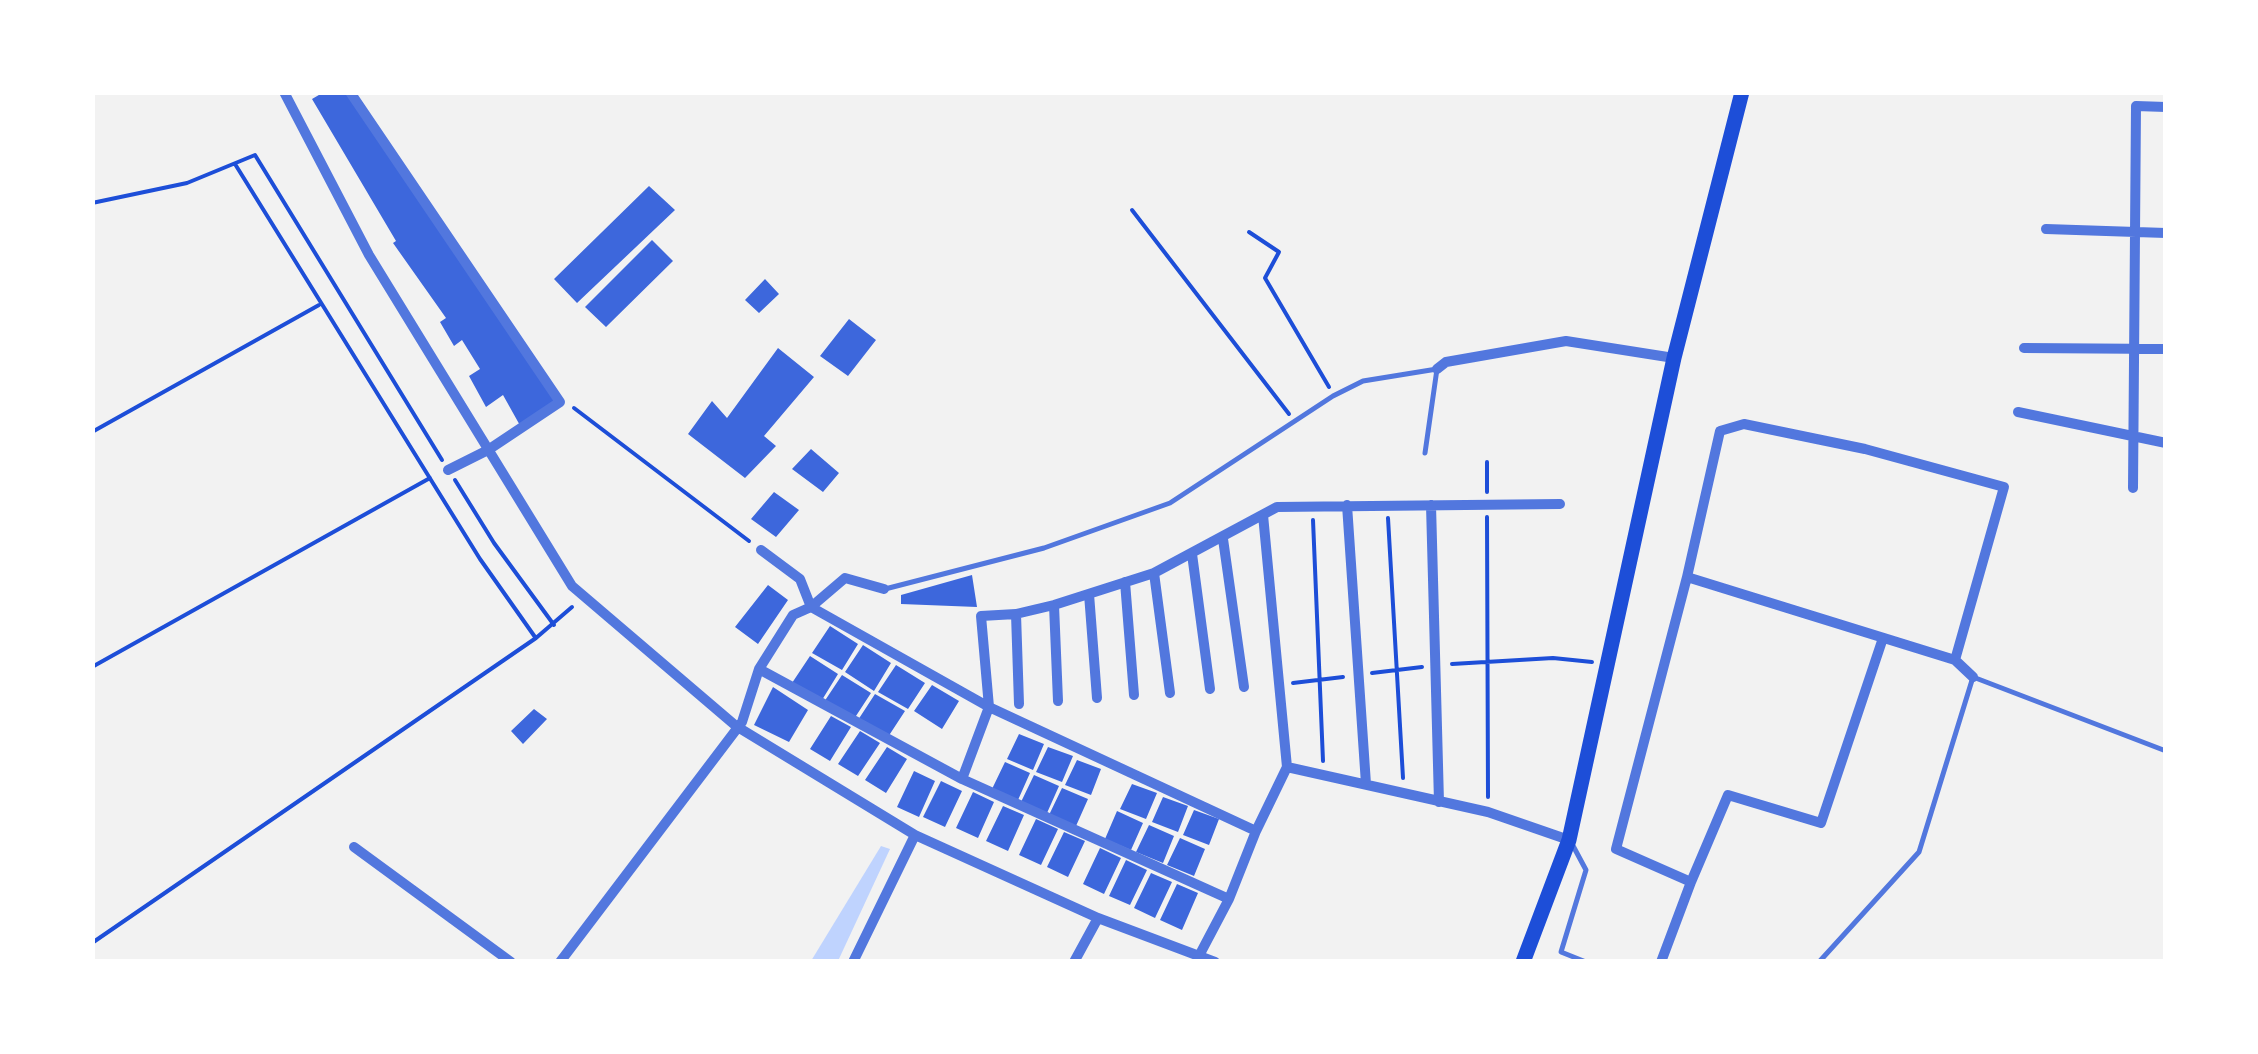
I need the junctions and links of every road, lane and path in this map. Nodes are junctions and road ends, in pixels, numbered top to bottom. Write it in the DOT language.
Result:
graph roads {
  1 [pos="284,92"];
  2 [pos="350,92"];
  3 [pos="1742,92"];
  4 [pos="2166,107"];
  5 [pos="235,164"];
  6 [pos="92,203"];
  7 [pos="1132,210"];
  8 [pos="2046,230"];
  9 [pos="1249,232"];
  10 [pos="2136,232"];
  11 [pos="2166,233"];
  12 [pos="319,304"];
  13 [pos="2024,348"];
  14 [pos="2136,349"];
  15 [pos="2166,349"];
  16 [pos="1674,358"];
  17 [pos="1437,369"];
  18 [pos="1333,396"];
  19 [pos="560,402"];
  20 [pos="2018,412"];
  21 [pos="1295,422"];
  22 [pos="92,432"];
  23 [pos="2134,436"];
  24 [pos="2166,443"];
  25 [pos="488,450"];
  26 [pos="1425,454"];
  27 [pos="1487,462"];
  28 [pos="448,470"];
  29 [pos="431,477"];
  30 [pos="2133,488"];
  31 [pos="1560,504"];
  32 [pos="1347,505"];
  33 [pos="1387,505"];
  34 [pos="1431,505"];
  35 [pos="1487,505"];
  36 [pos="1312,506"];
  37 [pos="1263,515"];
  38 [pos="1223,539"];
  39 [pos="761,550"];
  40 [pos="1192,554"];
  41 [pos="1154,573"];
  42 [pos="1687,578"];
  43 [pos="1126,582"];
  44 [pos="884,589"];
  45 [pos="1089,594"];
  46 [pos="583,596"];
  47 [pos="1054,605"];
  48 [pos="811,607"];
  49 [pos="1016,614"];
  50 [pos="554,625"];
  51 [pos="536,638"];
  52 [pos="1884,638"];
  53 [pos="1955,660"];
  54 [pos="92,667"];
  55 [pos="759,669"];
  56 [pos="1973,677"];
  57 [pos="1244,687"];
  58 [pos="1210,689"];
  59 [pos="1170,692"];
  60 [pos="1134,695"];
  61 [pos="1097,698"];
  62 [pos="1058,701"];
  63 [pos="1020,704"];
  64 [pos="989,707"];
  65 [pos="736,726"];
  66 [pos="2166,751"];
  67 [pos="1287,767"];
  68 [pos="1324,776"];
  69 [pos="962,779"];
  70 [pos="1366,784"];
  71 [pos="1404,793"];
  72 [pos="1439,802"];
  73 [pos="1488,812"];
  74 [pos="1256,831"];
  75 [pos="915,834"];
  76 [pos="1570,840"];
  77 [pos="354,847"];
  78 [pos="1691,882"];
  79 [pos="1230,899"];
  80 [pos="1098,918"];
  81 [pos="92,943"];
  82 [pos="1200,954"];
  83 [pos="510,962"];
  84 [pos="560,962"];
  85 [pos="853,962"];
  86 [pos="1074,962"];
  87 [pos="1216,962"];
  88 [pos="1523,962"];
  89 [pos="1586,962"];
  90 [pos="1661,962"];
  91 [pos="1820,962"];
  1 -- 25 [label="street"];
  2 -- 19 [label="street"];
  3 -- 16 [label="main road"];
  4 -- 10 [label="street"];
  5 -- 6 [label="path"];
  5 -- 12 [label="path"];
  5 -- 28 [label="path"];
  7 -- 21 [label="path"];
  8 -- 10 [label="street"];
  9 -- 18 [label="path"];
  10 -- 11 [label="street"];
  10 -- 14 [label="street"];
  12 -- 22 [label="path"];
  12 -- 29 [label="path"];
  13 -- 14 [label="street"];
  14 -- 15 [label="street"];
  14 -- 23 [label="street"];
  16 -- 17 [label="street"];
  16 -- 76 [label="main road"];
  17 -- 18 [label="lane"];
  17 -- 26 [label="lane"];
  18 -- 21 [label="lane"];
  19 -- 25 [label="street"];
  19 -- 39 [label="path"];
  20 -- 23 [label="street"];
  21 -- 44 [label="lane"];
  23 -- 24 [label="street"];
  23 -- 30 [label="street"];
  25 -- 28 [label="street"];
  25 -- 46 [label="street"];
  27 -- 35 [label="path"];
  28 -- 50 [label="path"];
  29 -- 51 [label="path"];
  29 -- 54 [label="path"];
  31 -- 35 [label="street"];
  32 -- 33 [label="street"];
  32 -- 36 [label="street"];
  32 -- 70 [label="street"];
  33 -- 34 [label="street"];
  33 -- 71 [label="path"];
  34 -- 35 [label="street"];
  34 -- 72 [label="street"];
  35 -- 73 [label="path"];
  36 -- 37 [label="street"];
  36 -- 68 [label="path"];
  37 -- 38 [label="street"];
  37 -- 67 [label="street"];
  38 -- 40 [label="street"];
  38 -- 57 [label="street"];
  39 -- 48 [label="street"];
  40 -- 41 [label="street"];
  40 -- 58 [label="street"];
  41 -- 43 [label="street"];
  41 -- 59 [label="street"];
  42 -- 52 [label="street"];
  42 -- 53 [label="street"];
  42 -- 78 [label="street"];
  43 -- 45 [label="street"];
  43 -- 60 [label="street"];
  44 -- 48 [label="street"];
  45 -- 47 [label="street"];
  45 -- 61 [label="street"];
  46 -- 50 [label="path"];
  46 -- 65 [label="street"];
  47 -- 49 [label="street"];
  47 -- 62 [label="street"];
  48 -- 55 [label="street"];
  48 -- 64 [label="street"];
  49 -- 63 [label="street"];
  49 -- 64 [label="street"];
  50 -- 51 [label="path"];
  51 -- 81 [label="path"];
  52 -- 53 [label="street"];
  52 -- 78 [label="street"];
  53 -- 56 [label="street"];
  55 -- 65 [label="street"];
  55 -- 69 [label="street"];
  56 -- 66 [label="lane"];
  56 -- 91 [label="lane"];
  64 -- 69 [label="street"];
  64 -- 74 [label="street"];
  65 -- 75 [label="street"];
  65 -- 84 [label="street"];
  67 -- 68 [label="street"];
  67 -- 74 [label="street"];
  68 -- 70 [label="street"];
  69 -- 79 [label="street"];
  70 -- 71 [label="street"];
  71 -- 72 [label="street"];
  72 -- 73 [label="street"];
  73 -- 76 [label="street"];
  74 -- 79 [label="street"];
  75 -- 80 [label="street"];
  75 -- 85 [label="street"];
  76 -- 88 [label="main road"];
  76 -- 89 [label="lane"];
  77 -- 83 [label="street"];
  78 -- 90 [label="street"];
  79 -- 82 [label="street"];
  80 -- 82 [label="street"];
  80 -- 86 [label="street"];
  82 -- 87 [label="street"];
}
